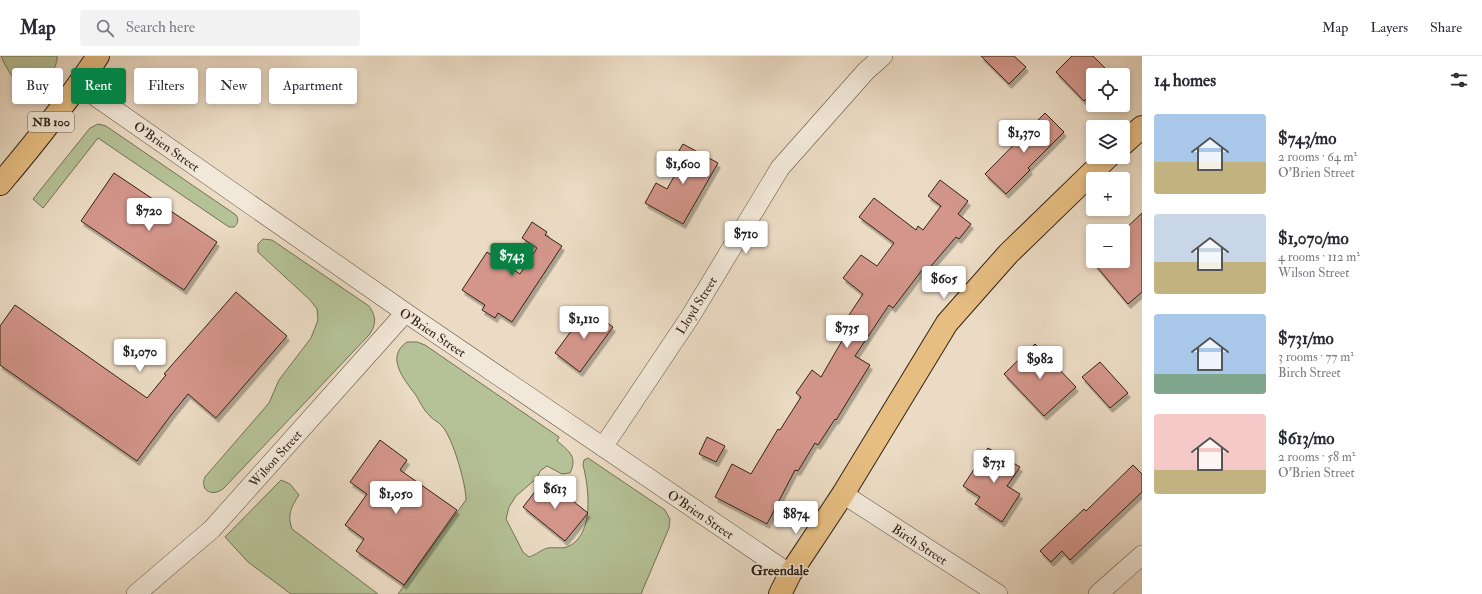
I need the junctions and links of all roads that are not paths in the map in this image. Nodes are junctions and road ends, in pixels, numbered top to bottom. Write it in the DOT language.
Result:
graph roads {
  1 [pos="98,56"];
  2 [pos="883,56"];
  3 [pos="90,68"];
  4 [pos="71,95"];
  5 [pos="106,104"];
  6 [pos="1142,127"];
  7 [pos="1130,138"];
  8 [pos="1101,164"];
  9 [pos="0,184"];
  10 [pos="405,313"];
  11 [pos="602,447"];
  12 [pos="843,494"];
  13 [pos="1142,555"];
  14 [pos="790,574"];
  15 [pos="136,594"];
  16 [pos="780,594"];
  17 [pos="998,594"];
  18 [pos="1098,594"];
  1 -- 3 [label="main road, NB 100"];
  2 -- 11 [label="street, Lloyd Street"];
  4 -- 9 [label="main road, NB 100"];
  5 -- 10 [label="street, O'Brien Street"];
  6 -- 7 [label="main road"];
  8 -- 12 [label="main road"];
  10 -- 11 [label="street, O'Brien Street"];
  10 -- 15 [label="street, Wilson Street"];
  11 -- 14 [label="street, O'Brien Street"];
  12 -- 14 [label="main road"];
  12 -- 17 [label="street, Birch Street"];
  13 -- 18 [label="street"];
  14 -- 16 [label="main road"];
}
